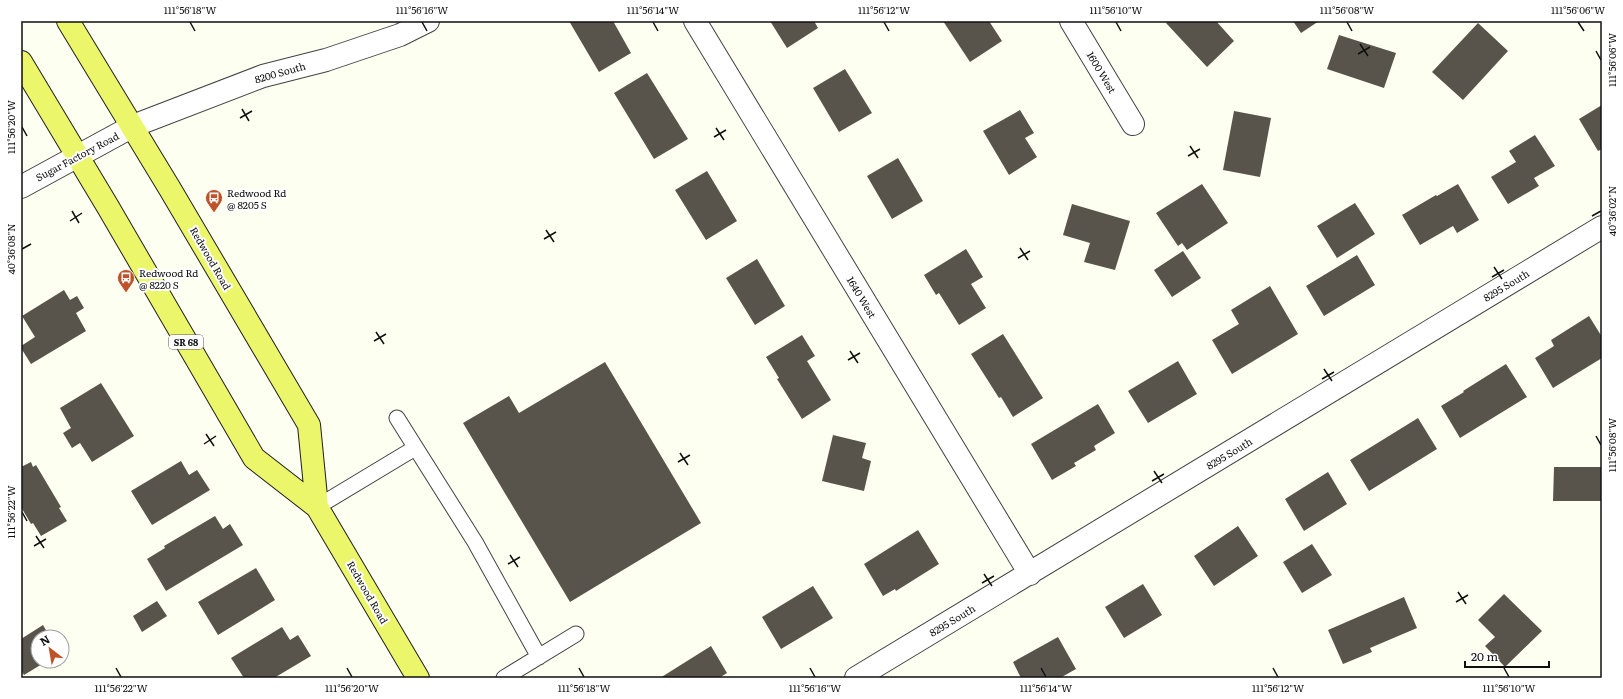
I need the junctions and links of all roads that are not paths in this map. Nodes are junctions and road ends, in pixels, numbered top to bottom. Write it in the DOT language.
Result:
graph roads {
  1 [pos="68,21"];
  2 [pos="428,21"];
  3 [pos="695,21"];
  4 [pos="1071,21"];
  5 [pos="21,62"];
  6 [pos="1133,124"];
  7 [pos="132,126"];
  8 [pos="78,156"];
  9 [pos="21,187"];
  10 [pos="1602,227"];
  11 [pos="397,418"];
  12 [pos="415,448"];
  13 [pos="318,507"];
  14 [pos="1030,574"];
  15 [pos="576,634"];
  16 [pos="538,657"];
  17 [pos="418,678"];
  18 [pos="504,678"];
  19 [pos="856,678"];
  1 -- 7 [label="main road, Redwood Road / SR 68"];
  2 -- 7 [label="street, 8200 South"];
  3 -- 14 [label="street, 1640 West"];
  4 -- 6 [label="street, 1600 West"];
  5 -- 8 [label="main road, Redwood Road / SR 68"];
  7 -- 8 [label="street, Sugar Factory Road"];
  7 -- 13 [label="main road, Redwood Road / SR 68"];
  8 -- 9 [label="street, Sugar Factory Road"];
  8 -- 13 [label="main road, Redwood Road / SR 68"];
  10 -- 14 [label="street, 8295 South"];
  11 -- 12 [label="lane"];
  12 -- 13 [label="lane"];
  12 -- 16 [label="lane"];
  13 -- 17 [label="main road, Redwood Road / SR 68"];
  14 -- 19 [label="street, 8295 South"];
  15 -- 16 [label="lane"];
  16 -- 18 [label="lane"];
}
